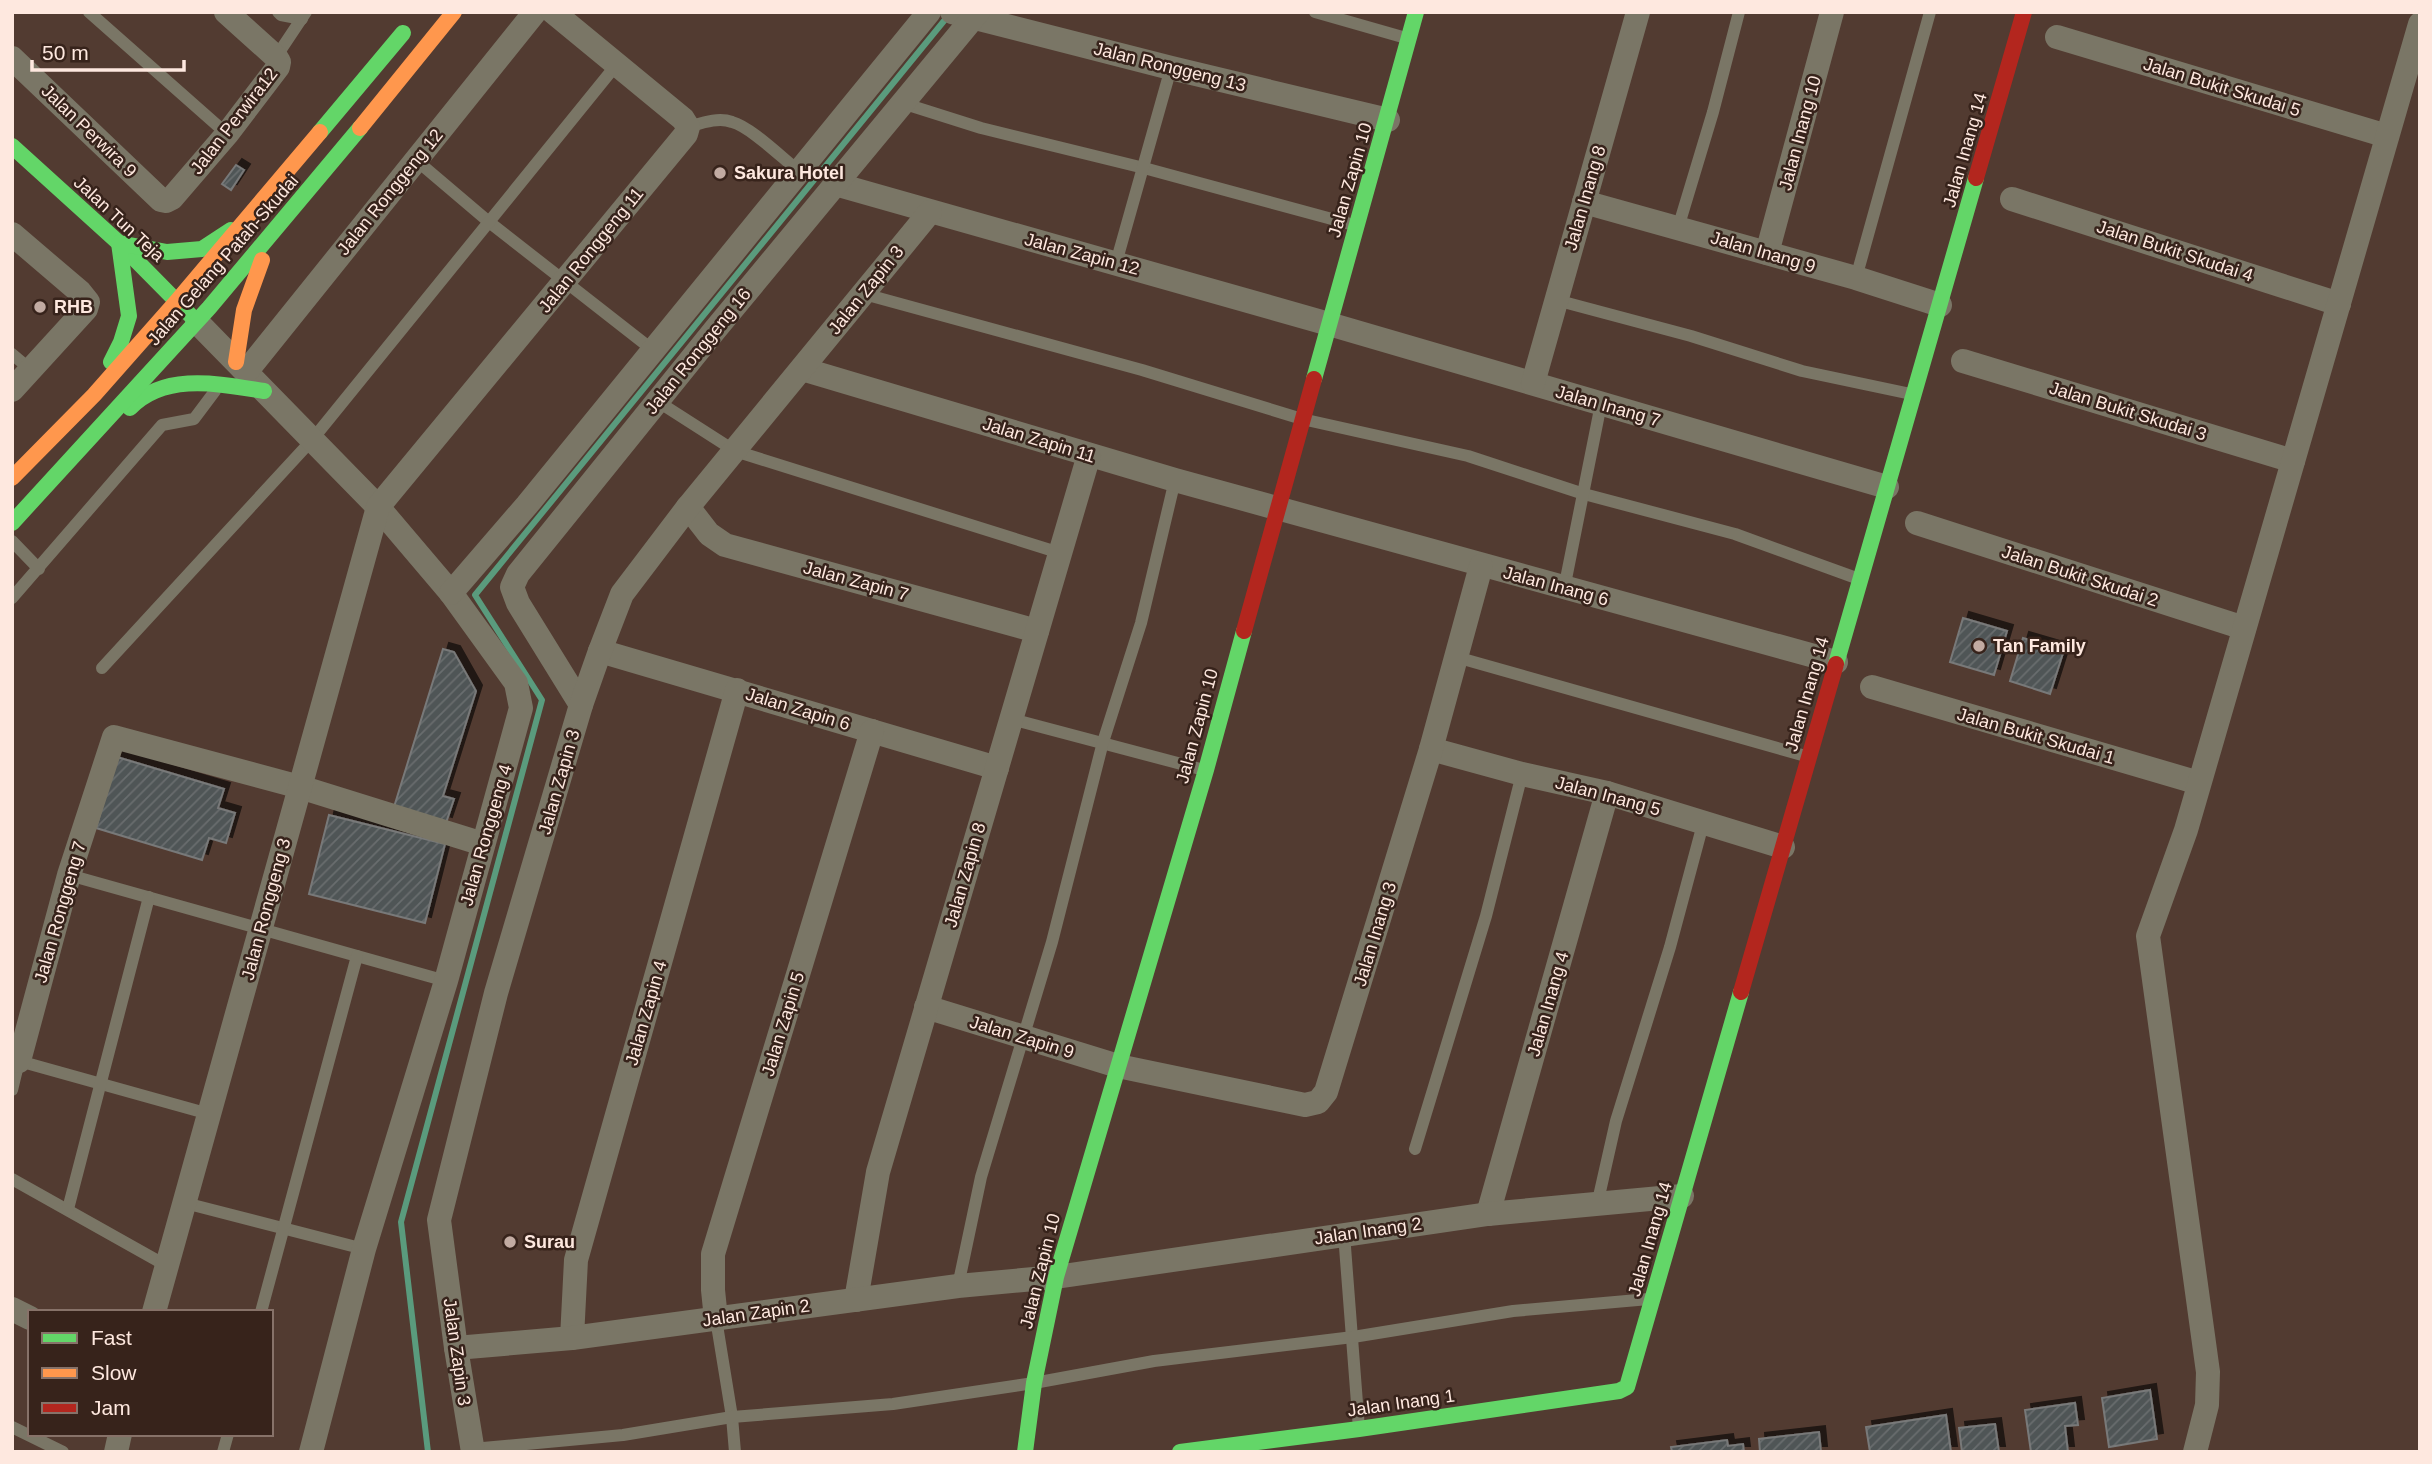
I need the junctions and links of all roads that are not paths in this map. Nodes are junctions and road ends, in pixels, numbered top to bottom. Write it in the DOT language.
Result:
graph roads {
  1 [pos="89,12"];
  2 [pos="226,12"];
  3 [pos="278,12"];
  4 [pos="454,12"];
  5 [pos="535,12"];
  6 [pos="553,12"];
  7 [pos="929,12"];
  8 [pos="1315,12"];
  9 [pos="1416,12"];
  10 [pos="1638,12"];
  11 [pos="1739,12"];
  12 [pos="1832,12"];
  13 [pos="1930,12"];
  14 [pos="2024,12"];
  15 [pos="968,14"];
  16 [pos="304,15"];
  17 [pos="411,23"];
  18 [pos="2420,24"];
  19 [pos="2057,37"];
  20 [pos="1409,39"];
  21 [pos="276,57"];
  22 [pos="12,58"];
  23 [pos="617,64"];
  24 [pos="1171,68"];
  25 [pos="902,103"];
  26 [pos="1388,120"];
  27 [pos="688,127"];
  28 [pos="227,134"];
  29 [pos="2387,136"];
  30 [pos="12,146"];
  31 [pos="416,160"];
  32 [pos="1144,168"];
  33 [pos="800,172"];
  34 [pos="835,184"];
  35 [pos="2012,199"];
  36 [pos="166,201"];
  37 [pos="1584,202"];
  38 [pos="930,212"];
  39 [pos="245,222"];
  40 [pos="489,222"];
  41 [pos="1356,225"];
  42 [pos="1678,228"];
  43 [pos="274,233"];
  44 [pos="12,234"];
  45 [pos="119,243"];
  46 [pos="1767,253"];
  47 [pos="1116,263"];
  48 [pos="1856,278"];
  49 [pos="566,281"];
  50 [pos="864,294"];
  51 [pos="1556,300"];
  52 [pos="177,302"];
  53 [pos="2339,304"];
  54 [pos="1940,305"];
  55 [pos="197,322"];
  56 [pos="1329,324"];
  57 [pos="654,351"];
  58 [pos="1963,361"];
  59 [pos="21,362"];
  60 [pos="241,367"];
  61 [pos="802,369"];
  62 [pos="1533,383"];
  63 [pos="219,384"];
  64 [pos="12,390"];
  65 [pos="264,391"];
  66 [pos="94,395"];
  67 [pos="1914,395"];
  68 [pos="657,401"];
  69 [pos="1601,404"];
  70 [pos="1302,419"];
  71 [pos="312,440"];
  72 [pos="90,442"];
  73 [pos="734,451"];
  74 [pos="1089,455"];
  75 [pos="2293,461"];
  76 [pos="12,478"];
  77 [pos="1175,480"];
  78 [pos="1887,487"];
  79 [pos="1584,494"];
  80 [pos="378,507"];
  81 [pos="1277,507"];
  82 [pos="688,508"];
  83 [pos="12,523"];
  84 [pos="1917,523"];
  85 [pos="12,541"];
  86 [pos="1060,553"];
  87 [pos="1481,566"];
  88 [pos="39,569"];
  89 [pos="1860,579"];
  90 [pos="1564,589"];
  91 [pos="451,593"];
  92 [pos="12,598"];
  93 [pos="2244,628"];
  94 [pos="1037,631"];
  95 [pos="600,651"];
  96 [pos="1456,657"];
  97 [pos="1836,662"];
  98 [pos="102,668"];
  99 [pos="1872,687"];
  100 [pos="737,690"];
  101 [pos="581,705"];
  102 [pos="1011,719"];
  103 [pos="872,731"];
  104 [pos="1104,743"];
  105 [pos="1431,749"];
  106 [pos="1809,757"];
  107 [pos="997,768"];
  108 [pos="1206,770"];
  109 [pos="1522,774"];
  110 [pos="2199,783"];
  111 [pos="300,787"];
  112 [pos="1607,793"];
  113 [pos="1703,824"];
  114 [pos="483,844"];
  115 [pos="1783,847"];
  116 [pos="69,875"];
  117 [pos="149,897"];
  118 [pos="261,929"];
  119 [pos="357,956"];
  120 [pos="446,981"];
  121 [pos="926,1007"];
  122 [pos="1024,1037"];
  123 [pos="19,1061"];
  124 [pos="1118,1066"];
  125 [pos="100,1083"];
  126 [pos="12,1090"];
  127 [pos="209,1114"];
  128 [pos="1415,1149"];
  129 [pos="12,1179"];
  130 [pos="1682,1196"];
  131 [pos="184,1203"];
  132 [pos="1597,1205"];
  133 [pos="68,1209"];
  134 [pos="1488,1214"];
  135 [pos="283,1229"];
  136 [pos="1344,1234"];
  137 [pos="364,1249"];
  138 [pos="167,1266"];
  139 [pos="1055,1276"];
  140 [pos="958,1286"];
  141 [pos="1653,1299"];
  142 [pos="856,1300"];
  143 [pos="12,1309"];
  144 [pos="155,1310"];
  145 [pos="262,1310"];
  146 [pos="28,1317"];
  147 [pos="716,1320"];
  148 [pos="1353,1337"];
  149 [pos="572,1338"];
  150 [pos="456,1348"];
  151 [pos="1034,1383"];
  152 [pos="1627,1387"];
  153 [pos="732,1417"];
  154 [pos="12,1427"];
  155 [pos="1359,1429"];
  156 [pos="28,1435"];
  157 [pos="30,1436"];
  158 [pos="472,1450"];
  159 [pos="63,1452"];
  160 [pos="311,1452"];
  161 [pos="735,1452"];
  162 [pos="1026,1452"];
  163 [pos="1180,1452"];
  164 [pos="2196,1452"];
  1 -- 28 [label="lane"];
  2 -- 21 [label="street, Jalan Perwira12"];
  3 -- 16 [label="lane"];
  4 -- 43 [label="street, Jalan Gelang Patah-Skudai"];
  5 -- 31 [label="street, Jalan Ronggeng 12"];
  6 -- 23 [label="street"];
  7 -- 33 [label="street, Jalan Ronggeng 16"];
  8 -- 20 [label="lane"];
  9 -- 20 [label="street, Jalan Zapin 10"];
  10 -- 37 [label="street, Jalan Inang 8"];
  11 -- 42 [label="lane"];
  12 -- 46 [label="street, Jalan Inang 10"];
  13 -- 48 [label="lane"];
  14 -- 54 [label="street, Jalan Inang 14"];
  15 -- 24 [label="street, Jalan Ronggeng 13"];
  15 -- 25 [label="street, Jalan Ronggeng 16"];
  16 -- 21 [label="lane"];
  17 -- 39 [label="street, Jalan Gelang Patah-Skudai"];
  18 -- 29 [label="street"];
  19 -- 29 [label="street, Jalan Bukit Skudai 5"];
  20 -- 26 [label="street, Jalan Zapin 10"];
  21 -- 28 [label="street, Jalan Perwira12"];
  22 -- 36 [label="street, Jalan Perwira 9"];
  23 -- 27 [label="street"];
  23 -- 40 [label="lane"];
  24 -- 26 [label="street, Jalan Ronggeng 13"];
  24 -- 32 [label="lane"];
  25 -- 32 [label="lane"];
  25 -- 34 [label="street, Jalan Ronggeng 16"];
  26 -- 41 [label="street, Jalan Zapin 10"];
  27 -- 33 [label="lane"];
  27 -- 49 [label="street, Jalan Ronggeng 11"];
  28 -- 36 [label="street, Jalan Perwira12"];
  29 -- 53 [label="street"];
  30 -- 45 [label="street, Jalan Tun Teja"];
  31 -- 40 [label="lane"];
  31 -- 60 [label="street, Jalan Ronggeng 12"];
  32 -- 41 [label="lane"];
  32 -- 47 [label="lane"];
  33 -- 57 [label="street, Jalan Ronggeng 16"];
  34 -- 38 [label="street, Jalan Zapin 12"];
  34 -- 68 [label="street, Jalan Ronggeng 16"];
  35 -- 53 [label="street, Jalan Bukit Skudai 4"];
  37 -- 42 [label="street, Jalan Inang 9"];
  37 -- 51 [label="street, Jalan Inang 8"];
  38 -- 47 [label="street, Jalan Zapin 12"];
  38 -- 50 [label="street, Jalan Zapin 3"];
  39 -- 45 [label="street"];
  39 -- 52 [label="street, Jalan Gelang Patah-Skudai"];
  40 -- 49 [label="lane"];
  40 -- 71 [label="lane"];
  41 -- 56 [label="street, Jalan Zapin 10"];
  42 -- 46 [label="street, Jalan Inang 9"];
  43 -- 55 [label="street, Jalan Gelang Patah-Skudai"];
  43 -- 60 [label="street"];
  44 -- 59 [label="street"];
  45 -- 52 [label="street, Jalan Tun Teja"];
  45 -- 66 [label="street"];
  46 -- 48 [label="street, Jalan Inang 9"];
  47 -- 56 [label="street, Jalan Zapin 12"];
  48 -- 54 [label="street, Jalan Inang 9"];
  49 -- 57 [label="lane"];
  49 -- 80 [label="street, Jalan Ronggeng 11"];
  50 -- 61 [label="street, Jalan Zapin 3"];
  50 -- 70 [label="lane"];
  51 -- 62 [label="street, Jalan Inang 8"];
  51 -- 67 [label="lane"];
  52 -- 55 [label="street, Jalan Tun Teja"];
  52 -- 66 [label="street, Jalan Gelang Patah-Skudai"];
  53 -- 75 [label="street"];
  54 -- 67 [label="street, Jalan Inang 14"];
  55 -- 60 [label="street, Jalan Ronggeng 4"];
  55 -- 72 [label="street, Jalan Gelang Patah-Skudai"];
  56 -- 62 [label="street, Jalan Inang 7"];
  56 -- 70 [label="street, Jalan Zapin 10"];
  57 -- 91 [label="street, Jalan Ronggeng 16"];
  58 -- 75 [label="street, Jalan Bukit Skudai 3"];
  59 -- 64 [label="street"];
  60 -- 65 [label="street, Jalan Ronggeng 4"];
  61 -- 73 [label="street, Jalan Zapin 3"];
  61 -- 74 [label="street, Jalan Zapin 11"];
  62 -- 69 [label="street, Jalan Inang 7"];
  63 -- 65 [label="street"];
  63 -- 72 [label="street"];
  63 -- 88 [label="lane"];
  65 -- 71 [label="street, Jalan Ronggeng 4"];
  66 -- 76 [label="street, Jalan Gelang Patah-Skudai"];
  67 -- 78 [label="street, Jalan Inang 14"];
  68 -- 73 [label="lane"];
  68 -- 101 [label="street, Jalan Ronggeng 16"];
  69 -- 78 [label="street, Jalan Inang 7"];
  69 -- 79 [label="lane"];
  70 -- 79 [label="lane"];
  70 -- 81 [label="street, Jalan Zapin 10"];
  71 -- 80 [label="street, Jalan Ronggeng 4"];
  71 -- 98 [label="lane"];
  72 -- 83 [label="street, Jalan Gelang Patah-Skudai"];
  73 -- 82 [label="street, Jalan Zapin 3"];
  73 -- 86 [label="lane"];
  74 -- 77 [label="street, Jalan Zapin 11"];
  74 -- 86 [label="street, Jalan Zapin 8"];
  75 -- 93 [label="street"];
  77 -- 81 [label="street, Jalan Zapin 11"];
  77 -- 104 [label="lane"];
  78 -- 89 [label="street, Jalan Inang 14"];
  79 -- 89 [label="lane"];
  79 -- 90 [label="lane"];
  80 -- 91 [label="street, Jalan Ronggeng 4"];
  80 -- 111 [label="street, Jalan Ronggeng 3"];
  81 -- 87 [label="street, Jalan Inang 6"];
  81 -- 108 [label="street, Jalan Zapin 10"];
  82 -- 94 [label="street, Jalan Zapin 7"];
  82 -- 95 [label="street, Jalan Zapin 3"];
  84 -- 93 [label="street, Jalan Bukit Skudai 2"];
  85 -- 88 [label="lane"];
  86 -- 94 [label="street, Jalan Zapin 8"];
  87 -- 90 [label="street, Jalan Inang 6"];
  87 -- 96 [label="street, Jalan Inang 3"];
  88 -- 92 [label="lane"];
  89 -- 97 [label="street, Jalan Inang 14"];
  90 -- 97 [label="street, Jalan Inang 6"];
  91 -- 114 [label="street, Jalan Ronggeng 4"];
  93 -- 110 [label="street"];
  94 -- 102 [label="street, Jalan Zapin 8"];
  95 -- 100 [label="street, Jalan Zapin 6"];
  95 -- 101 [label="street, Jalan Zapin 3"];
  96 -- 105 [label="street, Jalan Inang 3"];
  96 -- 106 [label="lane"];
  97 -- 106 [label="street, Jalan Inang 14"];
  99 -- 110 [label="street, Jalan Bukit Skudai 1"];
  100 -- 103 [label="street, Jalan Zapin 6"];
  100 -- 149 [label="street, Jalan Zapin 4"];
  101 -- 150 [label="street, Jalan Zapin 3"];
  102 -- 104 [label="lane"];
  102 -- 107 [label="street, Jalan Zapin 8"];
  103 -- 107 [label="street, Jalan Zapin 6"];
  103 -- 147 [label="street, Jalan Zapin 5"];
  104 -- 108 [label="lane"];
  104 -- 122 [label="lane"];
  105 -- 109 [label="street, Jalan Inang 5"];
  105 -- 124 [label="street, Jalan Inang 3"];
  106 -- 115 [label="street, Jalan Inang 14"];
  107 -- 121 [label="street, Jalan Zapin 8"];
  108 -- 124 [label="street, Jalan Zapin 10"];
  109 -- 112 [label="street, Jalan Inang 5"];
  109 -- 128 [label="lane"];
  110 -- 164 [label="street"];
  111 -- 114 [label="street"];
  111 -- 116 [label="street, Jalan Ronggeng 7"];
  111 -- 118 [label="street, Jalan Ronggeng 3"];
  112 -- 113 [label="street, Jalan Inang 5"];
  112 -- 134 [label="street, Jalan Inang 4"];
  113 -- 115 [label="street, Jalan Inang 5"];
  113 -- 132 [label="lane"];
  114 -- 120 [label="street, Jalan Ronggeng 4"];
  115 -- 130 [label="street, Jalan Inang 14"];
  116 -- 117 [label="lane"];
  116 -- 123 [label="street, Jalan Ronggeng 7"];
  117 -- 118 [label="lane"];
  117 -- 125 [label="lane"];
  118 -- 119 [label="lane"];
  118 -- 127 [label="street, Jalan Ronggeng 3"];
  119 -- 120 [label="lane"];
  119 -- 135 [label="lane"];
  120 -- 137 [label="street, Jalan Ronggeng 4"];
  121 -- 122 [label="street, Jalan Zapin 9"];
  121 -- 142 [label="street, Jalan Zapin 8"];
  122 -- 124 [label="street, Jalan Zapin 9"];
  122 -- 140 [label="lane"];
  123 -- 125 [label="lane"];
  123 -- 126 [label="lane, Jalan Ronggeng 7"];
  124 -- 139 [label="street, Jalan Zapin 10"];
  125 -- 127 [label="lane"];
  125 -- 133 [label="lane"];
  127 -- 131 [label="street, Jalan Ronggeng 3"];
  129 -- 133 [label="lane"];
  130 -- 132 [label="street, Jalan Inang 2"];
  130 -- 141 [label="street, Jalan Inang 14"];
  131 -- 135 [label="lane"];
  131 -- 138 [label="street, Jalan Ronggeng 3"];
  132 -- 134 [label="street, Jalan Inang 2"];
  133 -- 138 [label="lane"];
  134 -- 136 [label="street, Jalan Inang 2"];
  135 -- 137 [label="lane"];
  135 -- 145 [label="lane"];
  136 -- 139 [label="street, Jalan Inang 2"];
  136 -- 148 [label="lane"];
  137 -- 160 [label="street, Jalan Ronggeng 4"];
  138 -- 144 [label="street, Jalan Ronggeng 3"];
  139 -- 140 [label="street, Jalan Zapin 2"];
  139 -- 151 [label="street, Jalan Zapin 10"];
  140 -- 142 [label="street, Jalan Zapin 2"];
  141 -- 148 [label="lane"];
  141 -- 152 [label="street, Jalan Inang 14"];
  142 -- 147 [label="street, Jalan Zapin 2"];
  143 -- 146 [label="street"];
  147 -- 149 [label="street, Jalan Zapin 2"];
  147 -- 153 [label="lane"];
  148 -- 151 [label="lane"];
  148 -- 155 [label="lane"];
  149 -- 150 [label="street, Jalan Zapin 2"];
  150 -- 158 [label="street, Jalan Zapin 3"];
  151 -- 153 [label="lane"];
  151 -- 162 [label="street, Jalan Zapin 10"];
  152 -- 155 [label="street, Jalan Inang 1"];
  153 -- 158 [label="lane"];
  153 -- 161 [label="lane"];
  154 -- 156 [label="lane"];
  155 -- 163 [label="street, Jalan Inang 1"];
  157 -- 159 [label="lane"];
}
